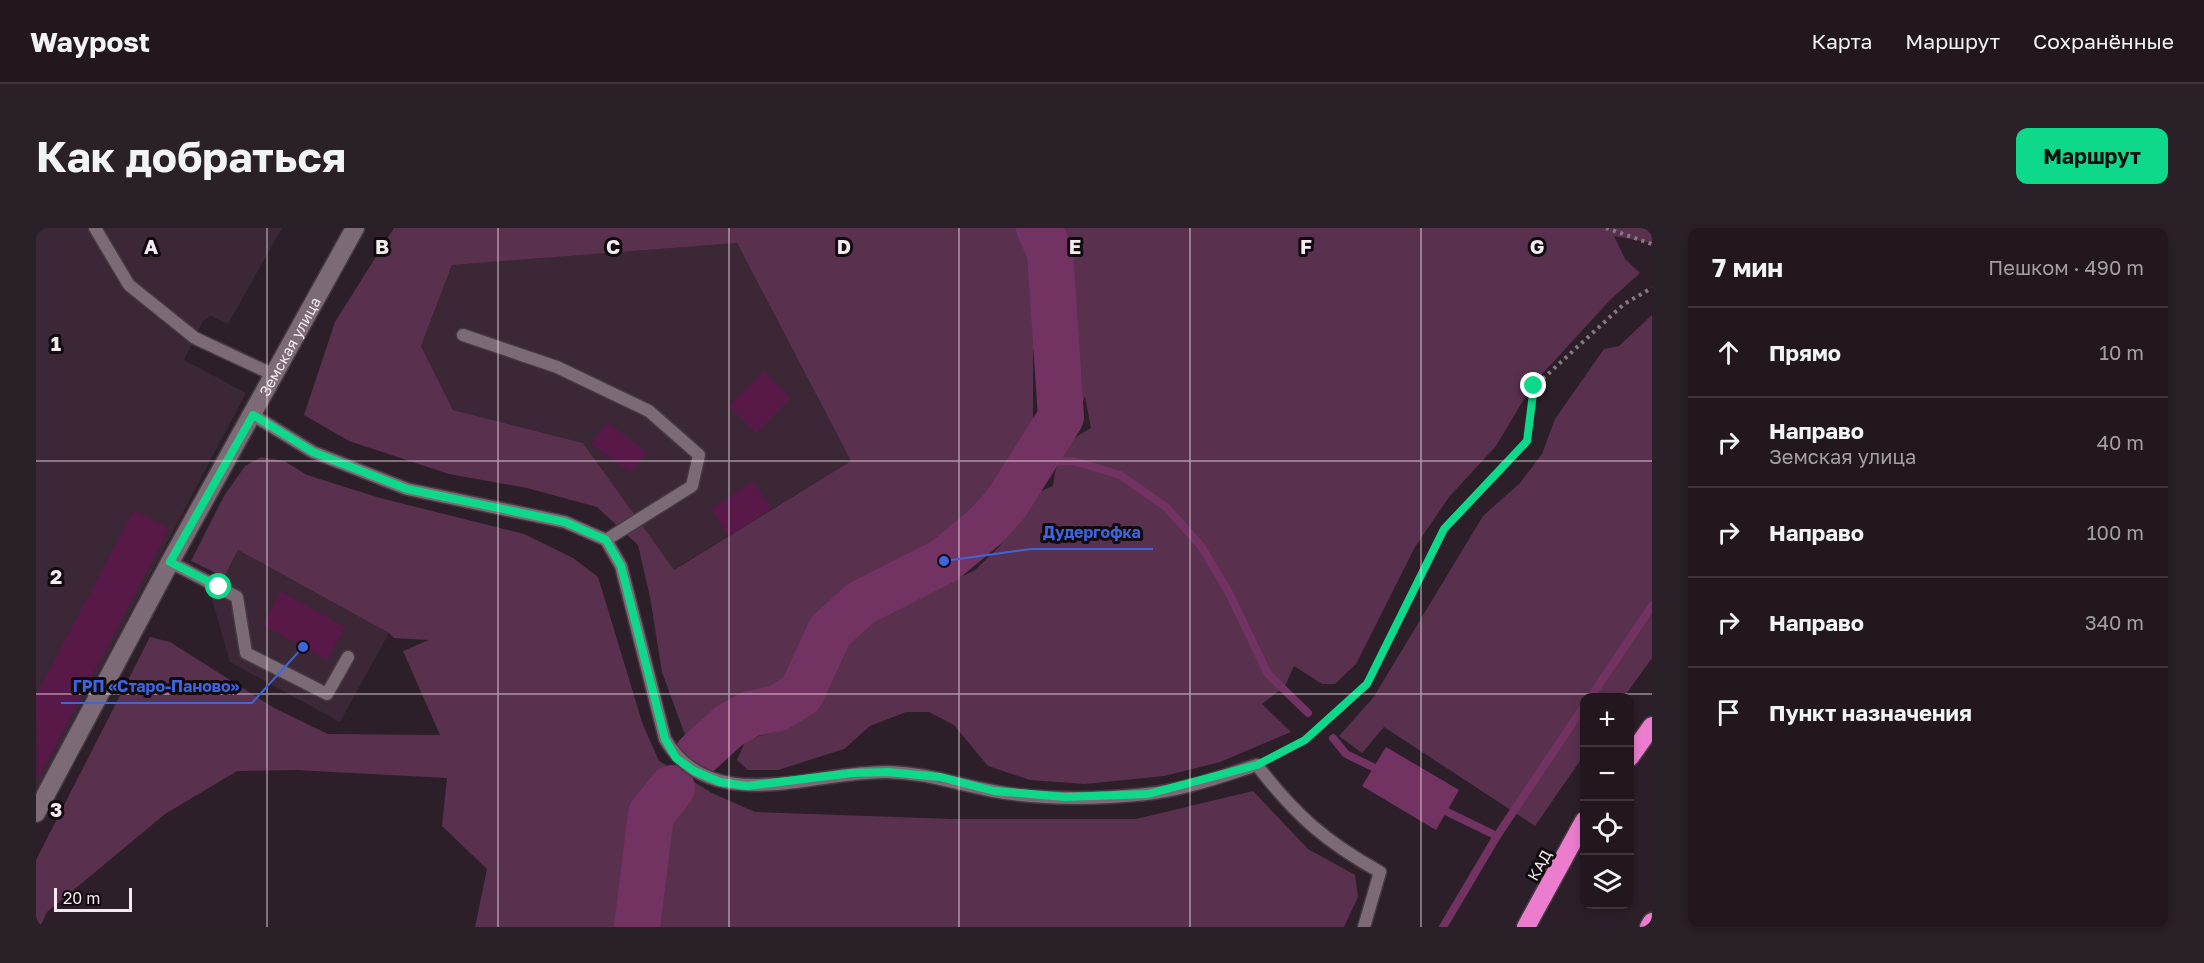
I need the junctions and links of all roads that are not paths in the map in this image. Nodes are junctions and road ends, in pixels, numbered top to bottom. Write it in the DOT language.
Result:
graph roads {
  1 [pos="95,228"];
  2 [pos="355,228"];
  3 [pos="463,335"];
  4 [pos="274,375"];
  5 [pos="253,415"];
  6 [pos="606,540"];
  7 [pos="170,562"];
  8 [pos="348,657"];
  9 [pos="1652,726"];
  10 [pos="1634,750"];
  11 [pos="36,813"];
  12 [pos="1580,828"];
  13 [pos="1652,922"];
  14 [pos="1364,927"];
  15 [pos="1526,927"];
  16 [pos="1649,927"];
  1 -- 4 [label="lane"];
  2 -- 4 [label="street, Земская улица"];
  3 -- 6 [label="lane"];
  4 -- 5 [label="street, Земская улица"];
  5 -- 6 [label="lane"];
  5 -- 7 [label="street, Земская улица"];
  6 -- 14 [label="lane"];
  7 -- 8 [label="lane"];
  7 -- 11 [label="street, Земская улица"];
  9 -- 10 [label="highway"];
  12 -- 15 [label="highway, КАД"];
  13 -- 16 [label="highway"];
}
